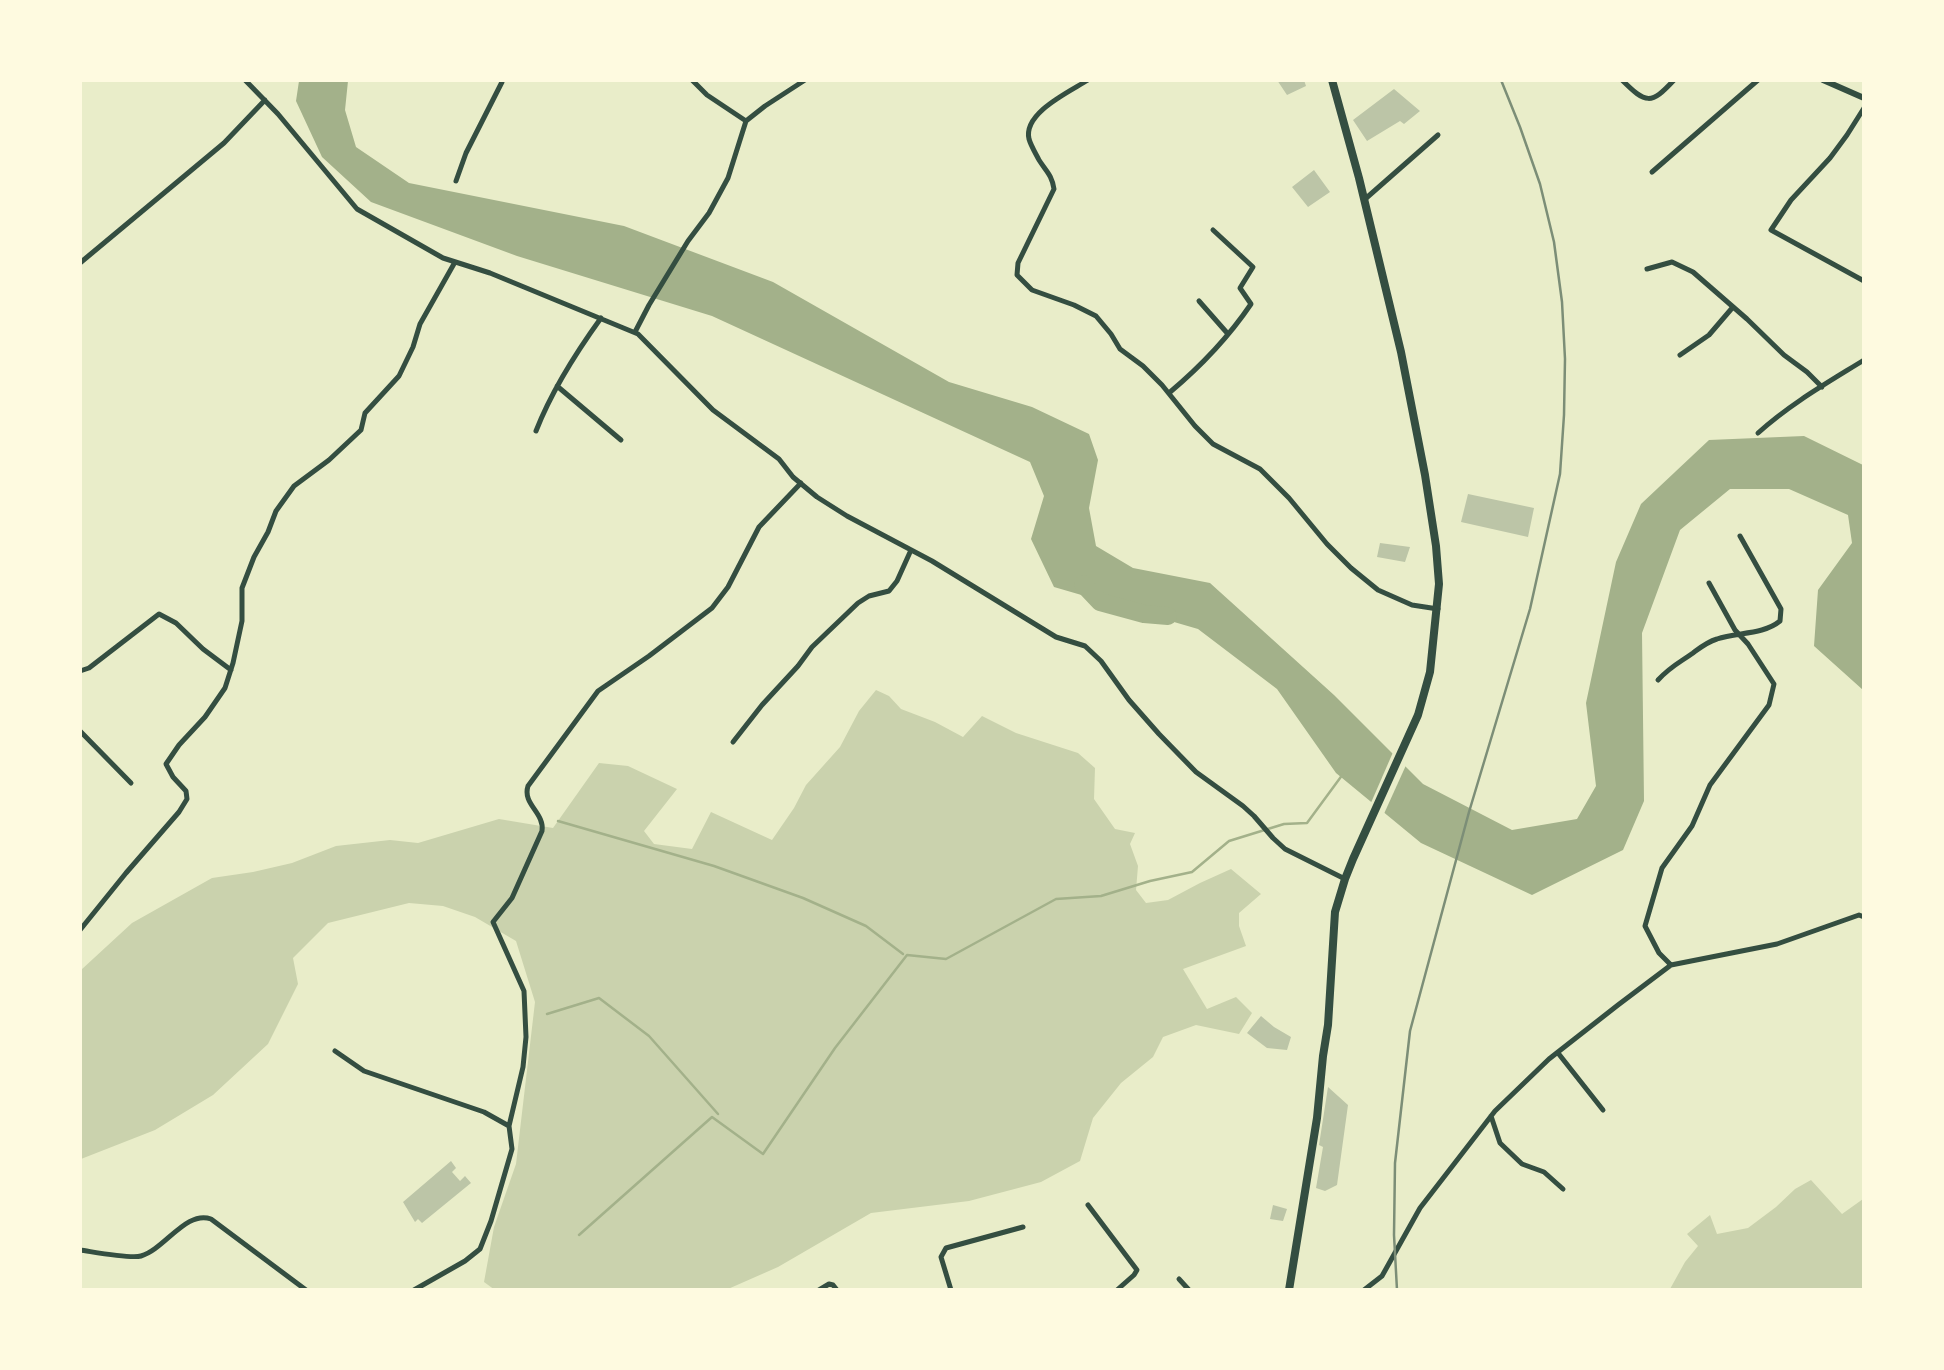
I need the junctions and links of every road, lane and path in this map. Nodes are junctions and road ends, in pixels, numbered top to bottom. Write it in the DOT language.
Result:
graph roads {
  1 [pos="245,80"];
  2 [pos="692,80"];
  3 [pos="805,80"];
  4 [pos="1088,80"];
  5 [pos="1332,80"];
  6 [pos="1622,80"];
  7 [pos="1674,80"];
  8 [pos="1758,80"];
  9 [pos="1823,80"];
  10 [pos="503,81"];
  11 [pos="1833,83"];
  12 [pos="1864,98"];
  13 [pos="265,100"];
  14 [pos="1864,108"];
  15 [pos="746,121"];
  16 [pos="1438,135"];
  17 [pos="1652,172"];
  18 [pos="456,181"];
  19 [pos="1364,200"];
  20 [pos="1213,230"];
  21 [pos="455,262"];
  22 [pos="80,263"];
  23 [pos="1647,269"];
  24 [pos="1864,281"];
  25 [pos="1199,302"];
  26 [pos="1733,307"];
  27 [pos="601,318"];
  28 [pos="635,332"];
  29 [pos="1228,334"];
  30 [pos="1680,355"];
  31 [pos="1864,360"];
  32 [pos="556,386"];
  33 [pos="1822,387"];
  34 [pos="1169,393"];
  35 [pos="536,431"];
  36 [pos="1758,433"];
  37 [pos="621,440"];
  38 [pos="801,483"];
  39 [pos="1740,536"];
  40 [pos="911,550"];
  41 [pos="1709,583"];
  42 [pos="1438,610"];
  43 [pos="1740,636"];
  44 [pos="230,670"];
  45 [pos="80,671"];
  46 [pos="1658,680"];
  47 [pos="80,731"];
  48 [pos="733,742"];
  49 [pos="131,783"];
  50 [pos="1345,879"];
  51 [pos="1864,917"];
  52 [pos="80,930"];
  53 [pos="1671,965"];
  54 [pos="335,1051"];
  55 [pos="1558,1053"];
  56 [pos="1603,1110"];
  57 [pos="1491,1116"];
  58 [pos="509,1126"];
  59 [pos="1563,1189"];
  60 [pos="1088,1205"];
  61 [pos="1023,1227"];
  62 [pos="80,1250"];
  63 [pos="1179,1279"];
  64 [pos="306,1290"];
  65 [pos="414,1290"];
  66 [pos="819,1290"];
  67 [pos="837,1290"];
  68 [pos="951,1290"];
  69 [pos="1118,1290"];
  70 [pos="1189,1290"];
  71 [pos="1289,1290"];
  72 [pos="1364,1290"];
  1 -- 13 [label="street"];
  2 -- 15 [label="street"];
  3 -- 15 [label="street"];
  4 -- 34 [label="street"];
  5 -- 19 [label="main road"];
  6 -- 7 [label="street"];
  8 -- 17 [label="street"];
  9 -- 11 [label="street"];
  10 -- 18 [label="street"];
  11 -- 12 [label="street"];
  13 -- 21 [label="street"];
  13 -- 22 [label="street"];
  14 -- 24 [label="street"];
  15 -- 28 [label="street"];
  16 -- 19 [label="street"];
  19 -- 42 [label="main road"];
  20 -- 29 [label="street"];
  21 -- 27 [label="street"];
  21 -- 44 [label="street"];
  23 -- 26 [label="street"];
  25 -- 29 [label="street"];
  26 -- 30 [label="street"];
  26 -- 33 [label="street"];
  27 -- 28 [label="street"];
  27 -- 32 [label="street"];
  28 -- 38 [label="street"];
  29 -- 34 [label="street"];
  31 -- 33 [label="street"];
  32 -- 35 [label="street"];
  32 -- 37 [label="street"];
  33 -- 36 [label="street"];
  34 -- 42 [label="street"];
  38 -- 40 [label="street"];
  38 -- 58 [label="street"];
  39 -- 43 [label="street"];
  40 -- 48 [label="street"];
  40 -- 50 [label="street"];
  41 -- 43 [label="street"];
  42 -- 50 [label="main road"];
  43 -- 46 [label="street"];
  43 -- 53 [label="street"];
  44 -- 45 [label="street"];
  44 -- 52 [label="street"];
  47 -- 49 [label="street"];
  50 -- 71 [label="main road"];
  51 -- 53 [label="street"];
  53 -- 55 [label="street"];
  54 -- 58 [label="street"];
  55 -- 56 [label="street"];
  55 -- 57 [label="street"];
  57 -- 59 [label="street"];
  57 -- 72 [label="street"];
  58 -- 65 [label="street"];
  60 -- 69 [label="street"];
  61 -- 68 [label="street"];
  62 -- 64 [label="street"];
  63 -- 70 [label="street"];
  66 -- 67 [label="street"];
}
